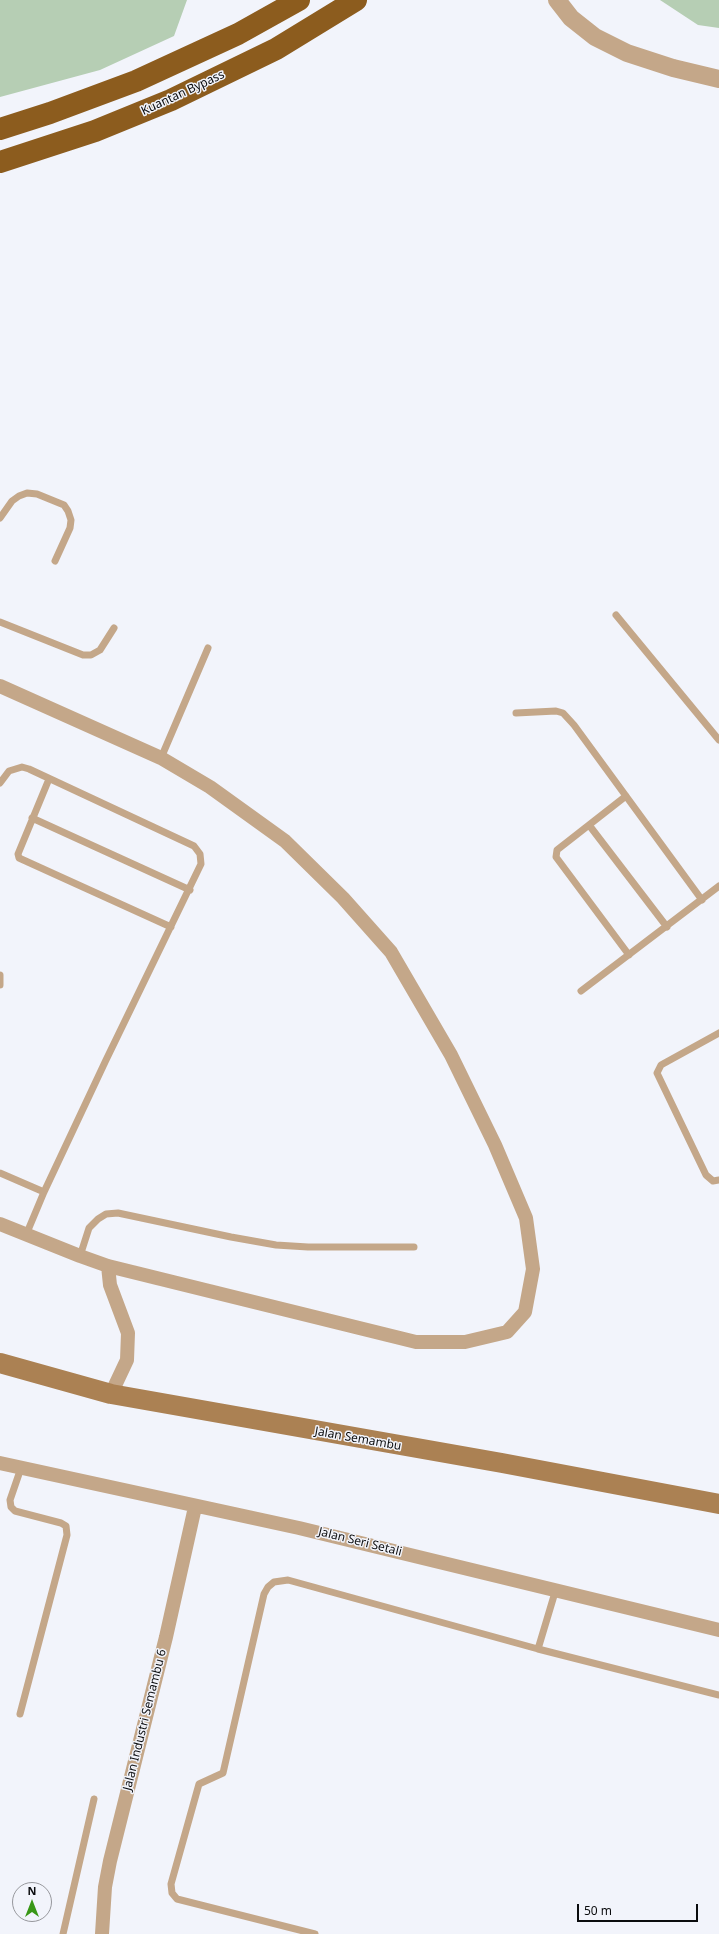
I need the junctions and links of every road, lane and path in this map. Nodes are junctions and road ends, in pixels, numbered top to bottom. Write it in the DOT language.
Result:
graph roads {
  1 [pos="300,0"];
  2 [pos="356,0"];
  3 [pos="557,0"];
  4 [pos="719,79"];
  5 [pos="0,128"];
  6 [pos="0,162"];
  7 [pos="0,518"];
  8 [pos="54,561"];
  9 [pos="616,615"];
  10 [pos="0,622"];
  11 [pos="114,628"];
  12 [pos="208,648"];
  13 [pos="0,686"];
  14 [pos="516,713"];
  15 [pos="719,740"];
  16 [pos="161,758"];
  17 [pos="49,779"];
  18 [pos="0,783"];
  19 [pos="626,796"];
  20 [pos="32,818"];
  21 [pos="589,825"];
  22 [pos="719,886"];
  23 [pos="190,890"];
  24 [pos="702,900"];
  25 [pos="171,927"];
  26 [pos="667,927"];
  27 [pos="629,955"];
  28 [pos="0,975"];
  29 [pos="0,985"];
  30 [pos="581,991"];
  31 [pos="719,1033"];
  32 [pos="0,1173"];
  33 [pos="719,1180"];
  34 [pos="44,1192"];
  35 [pos="0,1224"];
  36 [pos="26,1235"];
  37 [pos="414,1247"];
  38 [pos="80,1256"];
  39 [pos="108,1266"];
  40 [pos="0,1363"];
  41 [pos="111,1394"];
  42 [pos="0,1463"];
  43 [pos="21,1468"];
  44 [pos="719,1504"];
  45 [pos="195,1506"];
  46 [pos="556,1589"];
  47 [pos="719,1630"];
  48 [pos="538,1649"];
  49 [pos="719,1695"];
  50 [pos="20,1714"];
  51 [pos="94,1799"];
  52 [pos="62,1934"];
  53 [pos="102,1934"];
  54 [pos="315,1934"];
  1 -- 5 [label="highway"];
  2 -- 6 [label="highway, Kuantan Bypass"];
  3 -- 4 [label="street"];
  7 -- 8 [label="lane"];
  9 -- 15 [label="lane"];
  10 -- 11 [label="lane"];
  12 -- 16 [label="lane"];
  13 -- 16 [label="street"];
  14 -- 19 [label="lane"];
  16 -- 39 [label="street"];
  17 -- 18 [label="lane"];
  17 -- 20 [label="lane"];
  17 -- 23 [label="lane"];
  19 -- 21 [label="lane"];
  19 -- 24 [label="lane"];
  20 -- 23 [label="lane"];
  20 -- 25 [label="lane"];
  21 -- 26 [label="lane"];
  21 -- 27 [label="lane"];
  22 -- 24 [label="lane"];
  23 -- 25 [label="lane"];
  24 -- 26 [label="lane"];
  25 -- 34 [label="lane"];
  26 -- 27 [label="lane"];
  27 -- 30 [label="lane"];
  28 -- 29 [label="lane"];
  31 -- 33 [label="lane"];
  32 -- 34 [label="lane"];
  34 -- 36 [label="lane"];
  35 -- 36 [label="street"];
  36 -- 38 [label="street"];
  37 -- 38 [label="lane"];
  38 -- 39 [label="street"];
  39 -- 41 [label="street"];
  40 -- 41 [label="main road, Jalan Semambu"];
  41 -- 44 [label="main road, Jalan Semambu"];
  42 -- 43 [label="street, Jalan Seri Setali"];
  43 -- 45 [label="street, Jalan Seri Setali"];
  43 -- 50 [label="lane"];
  45 -- 46 [label="street, Jalan Seri Setali"];
  45 -- 53 [label="street, Jalan Industri Semambu 6"];
  46 -- 47 [label="street, Jalan Seri Setali"];
  46 -- 48 [label="lane"];
  48 -- 49 [label="lane"];
  48 -- 54 [label="lane"];
  51 -- 52 [label="lane"];
}
